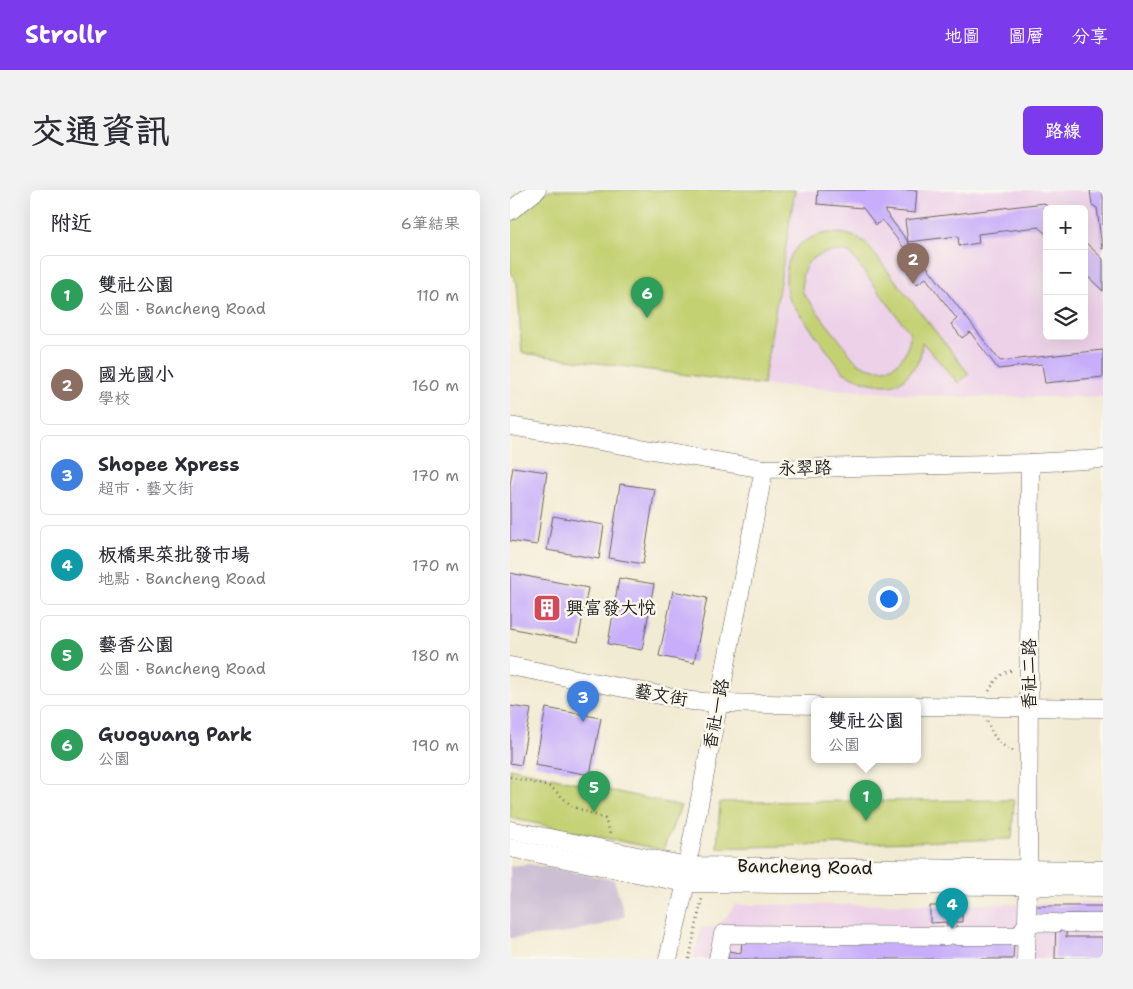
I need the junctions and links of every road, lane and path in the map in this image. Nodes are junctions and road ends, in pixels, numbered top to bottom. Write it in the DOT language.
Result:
graph roads {
  1 [pos="537,190"];
  2 [pos="510,211"];
  3 [pos="510,426"];
  4 [pos="1103,459"];
  5 [pos="1030,463"];
  6 [pos="764,469"];
  7 [pos="510,666"];
  8 [pos="1015,670"];
  9 [pos="986,697"];
  10 [pos="718,703"];
  11 [pos="811,705"];
  12 [pos="921,706"];
  13 [pos="1029,708"];
  14 [pos="1103,708"];
  15 [pos="987,720"];
  16 [pos="1017,753"];
  17 [pos="510,777"];
  18 [pos="510,830"];
  19 [pos="612,837"];
  20 [pos="510,848"];
  21 [pos="1103,870"];
  22 [pos="686,874"];
  23 [pos="1028,878"];
  24 [pos="1103,887"];
  25 [pos="710,896"];
  26 [pos="1028,922"];
  27 [pos="1103,923"];
  28 [pos="668,959"];
  29 [pos="689,959"];
  30 [pos="718,959"];
  31 [pos="1026,959"];
  1 -- 2 [label="street"];
  3 -- 6 [label="street, 永翠路"];
  4 -- 5 [label="street, 永翠路"];
  5 -- 6 [label="street, 永翠路"];
  5 -- 13 [label="street, 香社二路"];
  6 -- 10 [label="street, 香社一路"];
  7 -- 10 [label="street, 藝文街"];
  8 -- 9 [label="path"];
  10 -- 11 [label="street, 藝文街"];
  10 -- 22 [label="street, 香社一路"];
  12 -- 13 [label="street"];
  13 -- 14 [label="street"];
  13 -- 23 [label="street, 香社二路"];
  15 -- 16 [label="path"];
  17 -- 19 [label="path"];
  18 -- 22 [label="street, Bancheng Road"];
  20 -- 22 [label="street, Bancheng Road"];
  21 -- 23 [label="street, Bancheng Road"];
  22 -- 23 [label="street, Bancheng Road"];
  22 -- 28 [label="street, 香社一路"];
  23 -- 24 [label="street, Bancheng Road"];
  23 -- 26 [label="street, 香社二路"];
  25 -- 29 [label="path"];
  26 -- 27 [label="street"];
  26 -- 30 [label="street"];
  26 -- 31 [label="street, 香社二路"];
}
